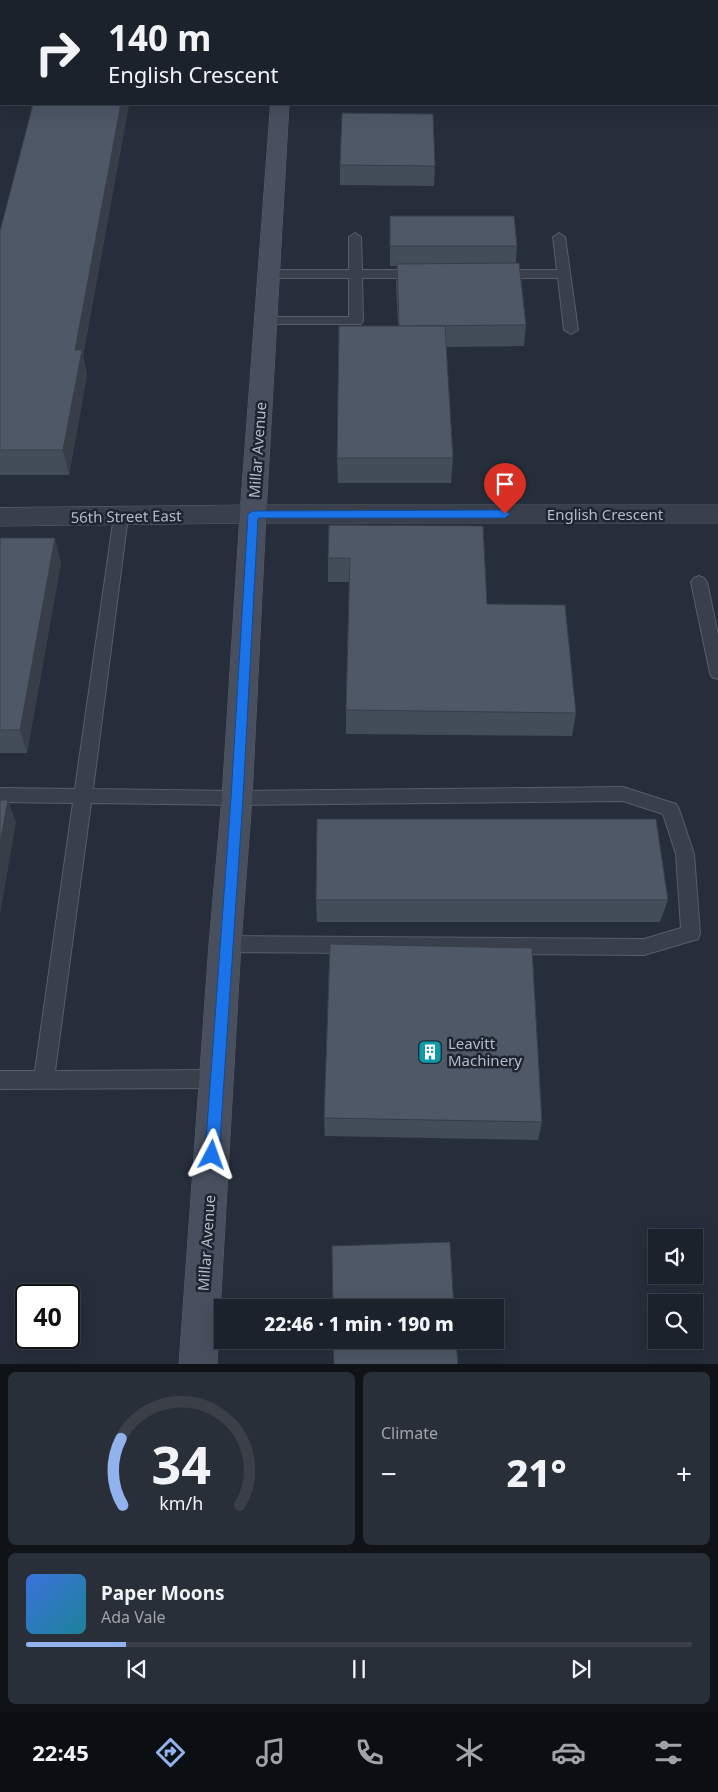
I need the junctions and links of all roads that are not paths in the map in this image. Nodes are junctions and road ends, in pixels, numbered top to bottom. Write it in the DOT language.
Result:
graph roads {
  1 [pos="280,105"];
  2 [pos="559,237"];
  3 [pos="355,238"];
  4 [pos="268,274"];
  5 [pos="355,274"];
  6 [pos="435,274"];
  7 [pos="484,274"];
  8 [pos="564,274"];
  9 [pos="266,321"];
  10 [pos="571,330"];
  11 [pos="253,514"];
  12 [pos="718,514"];
  13 [pos="121,516"];
  14 [pos="0,517"];
  15 [pos="699,582"];
  16 [pos="718,673"];
  17 [pos="0,795"];
  18 [pos="83,796"];
  19 [pos="237,798"];
  20 [pos="225,944"];
  21 [pos="217,1078"];
  22 [pos="0,1080"];
  23 [pos="44,1081"];
  24 [pos="198,1364"];
  1 -- 4 [label="street, Millar Avenue"];
  2 -- 8 [label="lane"];
  3 -- 5 [label="lane"];
  4 -- 5 [label="lane"];
  4 -- 9 [label="street, Millar Avenue"];
  5 -- 6 [label="lane"];
  5 -- 9 [label="lane"];
  7 -- 8 [label="lane"];
  8 -- 10 [label="lane"];
  9 -- 11 [label="street, Millar Avenue"];
  11 -- 12 [label="street, English Crescent"];
  11 -- 13 [label="street, 56th Street East"];
  11 -- 19 [label="street, Millar Avenue"];
  13 -- 14 [label="street, 56th Street East"];
  13 -- 18 [label="lane"];
  15 -- 16 [label="lane"];
  17 -- 18 [label="lane"];
  18 -- 19 [label="lane"];
  18 -- 23 [label="lane"];
  19 -- 20 [label="street, Millar Avenue"];
  19 -- 20 [label="lane"];
  20 -- 21 [label="street, Millar Avenue"];
  21 -- 23 [label="lane"];
  21 -- 24 [label="street, Millar Avenue"];
  22 -- 23 [label="lane"];
}
